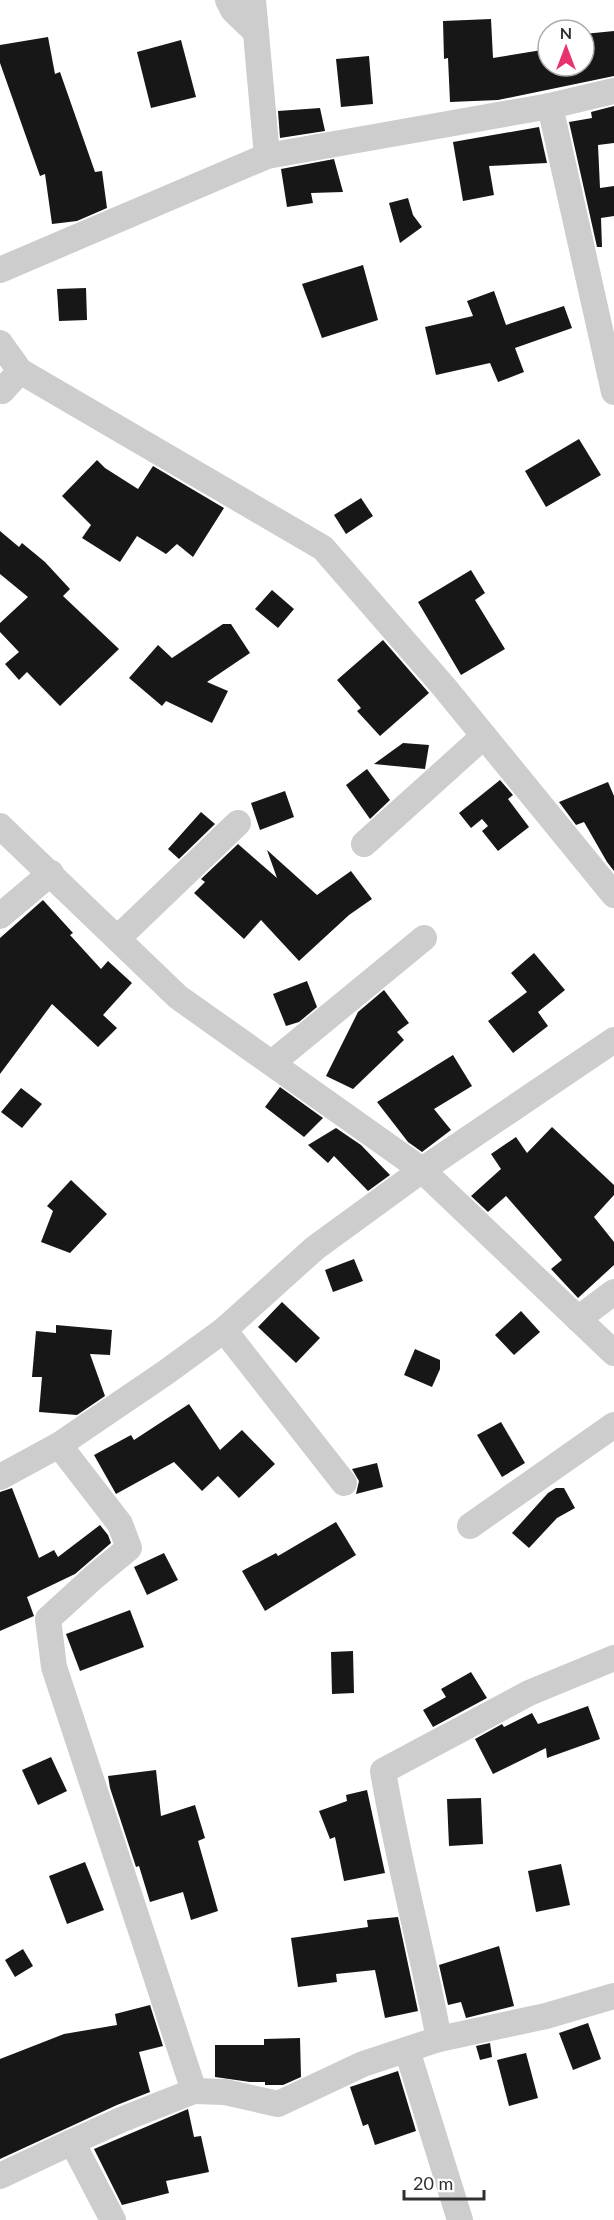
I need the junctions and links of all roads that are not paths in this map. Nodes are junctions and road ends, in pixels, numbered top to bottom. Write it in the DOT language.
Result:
graph roads {
  1 [pos="228,0"];
  2 [pos="253,0"];
  3 [pos="256,32"];
  4 [pos="614,91"];
  5 [pos="550,106"];
  6 [pos="267,156"];
  7 [pos="0,270"];
  8 [pos="0,344"];
  9 [pos="20,371"];
  10 [pos="2,391"];
  11 [pos="614,392"];
  12 [pos="484,736"];
  13 [pos="238,823"];
  14 [pos="0,826"];
  15 [pos="364,844"];
  16 [pos="51,873"];
  17 [pos="614,895"];
  18 [pos="0,916"];
  19 [pos="118,938"];
  20 [pos="424,938"];
  21 [pos="614,1040"];
  22 [pos="272,1063"];
  23 [pos="422,1170"];
  24 [pos="614,1292"];
  25 [pos="578,1319"];
  26 [pos="224,1330"];
  27 [pos="614,1353"];
  28 [pos="614,1425"];
  29 [pos="60,1445"];
  30 [pos="0,1477"];
  31 [pos="344,1483"];
  32 [pos="470,1526"];
  33 [pos="614,1658"];
  34 [pos="614,1996"];
  35 [pos="439,2039"];
  36 [pos="406,2049"];
  37 [pos="195,2091"];
  38 [pos="72,2142"];
  39 [pos="0,2176"];
  40 [pos="113,2220"];
  41 [pos="460,2220"];
  1 -- 3 [label="street"];
  2 -- 3 [label="street"];
  3 -- 6 [label="street"];
  4 -- 5 [label="street"];
  5 -- 6 [label="street"];
  5 -- 11 [label="street"];
  6 -- 7 [label="street"];
  8 -- 9 [label="street"];
  9 -- 10 [label="street"];
  9 -- 12 [label="street"];
  12 -- 15 [label="street"];
  12 -- 17 [label="street"];
  13 -- 19 [label="street"];
  14 -- 16 [label="street"];
  16 -- 18 [label="street"];
  16 -- 19 [label="street"];
  19 -- 22 [label="street"];
  20 -- 22 [label="street"];
  21 -- 23 [label="street"];
  22 -- 23 [label="street"];
  23 -- 25 [label="street"];
  23 -- 26 [label="street"];
  24 -- 25 [label="street"];
  25 -- 27 [label="street"];
  26 -- 29 [label="street"];
  26 -- 31 [label="street"];
  28 -- 32 [label="street"];
  29 -- 30 [label="street"];
  29 -- 37 [label="street"];
  33 -- 35 [label="street"];
  34 -- 35 [label="street"];
  35 -- 36 [label="street"];
  36 -- 37 [label="street"];
  36 -- 41 [label="street"];
  37 -- 38 [label="street"];
  38 -- 39 [label="street"];
  38 -- 40 [label="street"];
}
